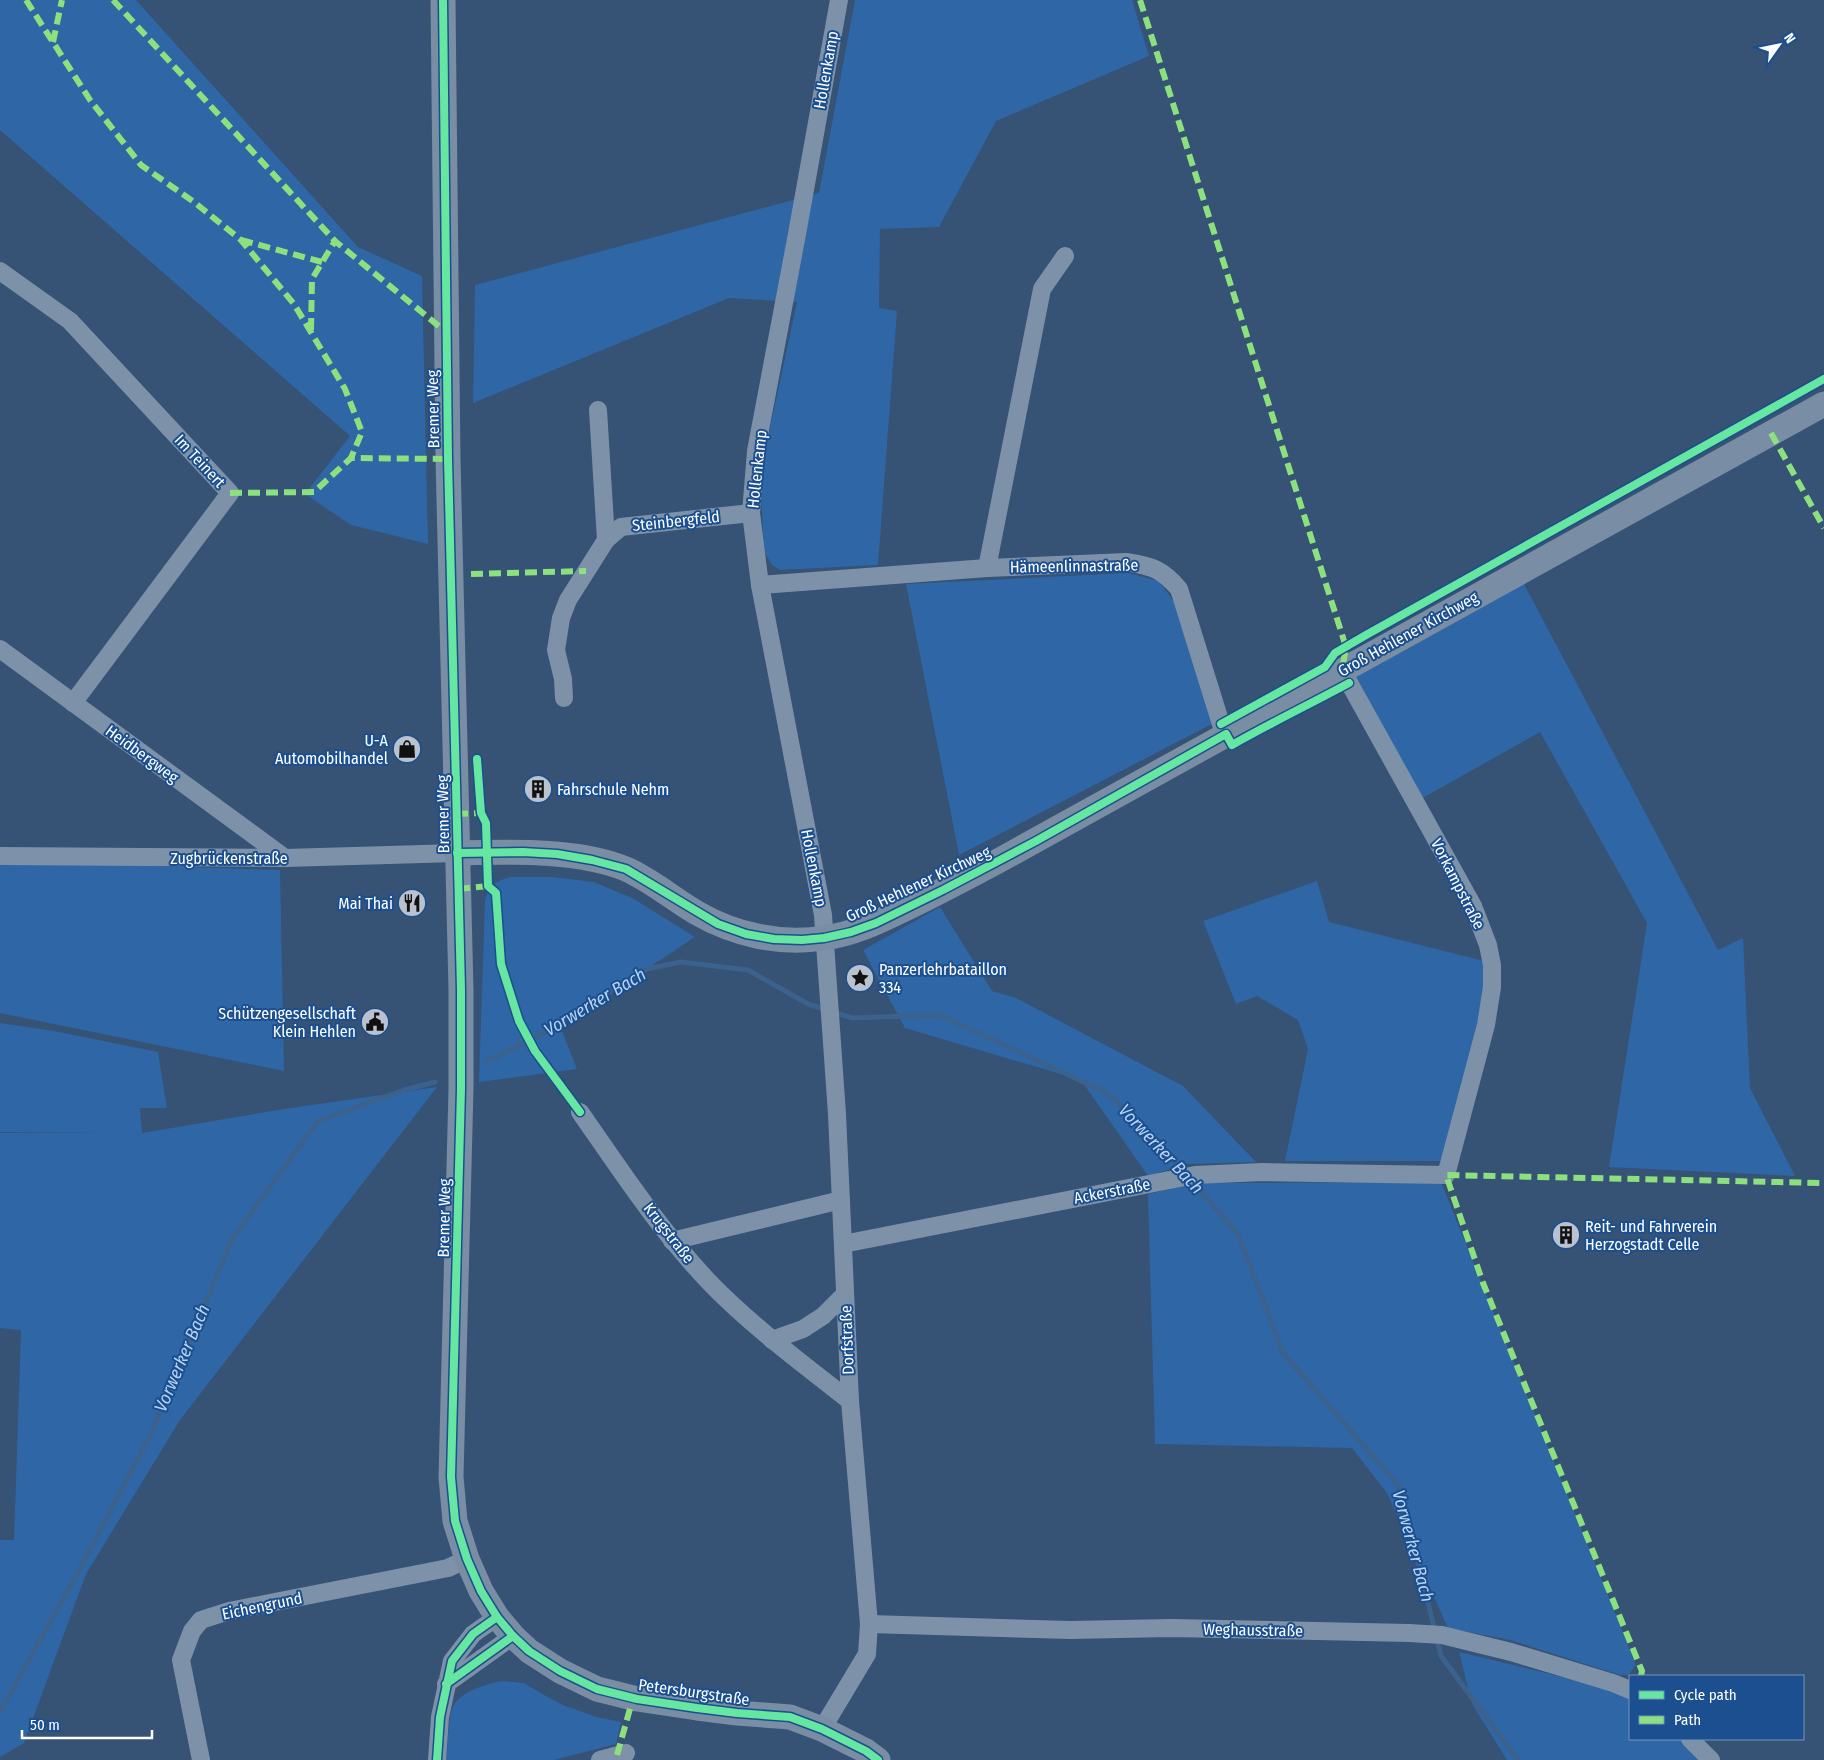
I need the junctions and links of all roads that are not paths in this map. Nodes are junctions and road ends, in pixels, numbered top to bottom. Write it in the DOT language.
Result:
graph roads {
  1 [pos="443,0"];
  2 [pos="839,0"];
  3 [pos="1065,256"];
  4 [pos="0,270"];
  5 [pos="1824,404"];
  6 [pos="598,410"];
  7 [pos="751,513"];
  8 [pos="606,540"];
  9 [pos="987,568"];
  10 [pos="760,585"];
  11 [pos="0,649"];
  12 [pos="1342,670"];
  13 [pos="564,698"];
  14 [pos="73,703"];
  15 [pos="1226,734"];
  16 [pos="457,853"];
  17 [pos="0,856"];
  18 [pos="285,858"];
  19 [pos="824,938"];
  20 [pos="580,1112"];
  21 [pos="1446,1175"];
  22 [pos="841,1200"];
  23 [pos="672,1241"];
  24 [pos="843,1244"];
  25 [pos="845,1294"];
  26 [pos="772,1340"];
  27 [pos="850,1400"];
  28 [pos="467,1559"];
  29 [pos="497,1617"];
  30 [pos="869,1624"];
  31 [pos="513,1636"];
  32 [pos="446,1684"];
  33 [pos="1629,1690"];
  34 [pos="822,1729"];
  35 [pos="1691,1740"];
  36 [pos="626,1752"];
  37 [pos="201,1760"];
  38 [pos="437,1760"];
  39 [pos="600,1760"];
  40 [pos="878,1760"];
  41 [pos="1711,1760"];
  1 -- 16 [label="main road, Bremer Weg"];
  2 -- 7 [label="street, Hollenkamp"];
  3 -- 9 [label="street, Hämeenlinnastraße"];
  4 -- 14 [label="street, Im Teinert"];
  5 -- 12 [label="main road, Groß Hehlener Kirchweg"];
  6 -- 8 [label="street"];
  7 -- 8 [label="street, Steinbergfeld"];
  7 -- 10 [label="street, Hollenkamp"];
  8 -- 13 [label="street, Steinbergfeld"];
  9 -- 10 [label="street, Hämeenlinnastraße"];
  9 -- 15 [label="street, Hämeenlinnastraße"];
  10 -- 19 [label="street, Hollenkamp"];
  11 -- 14 [label="street, Heidbergweg"];
  12 -- 15 [label="main road, Groß Hehlener Kirchweg"];
  12 -- 21 [label="street, Vorkampstraße"];
  14 -- 18 [label="street, Heidbergweg"];
  15 -- 19 [label="main road, Groß Hehlener Kirchweg"];
  16 -- 18 [label="street, Zugbrückenstraße"];
  16 -- 19 [label="main road, Groß Hehlener Kirchweg"];
  16 -- 28 [label="main road, Bremer Weg"];
  17 -- 18 [label="street, Zugbrückenstraße"];
  19 -- 22 [label="street, Dorfstraße"];
  20 -- 23 [label="street, Krugstraße"];
  21 -- 24 [label="street, Ackerstraße"];
  22 -- 23 [label="street"];
  22 -- 24 [label="street, Dorfstraße"];
  23 -- 26 [label="street, Krugstraße"];
  24 -- 25 [label="street, Dorfstraße"];
  25 -- 26 [label="street"];
  25 -- 27 [label="street, Dorfstraße"];
  26 -- 27 [label="street, Krugstraße"];
  27 -- 30 [label="street, Dorfstraße"];
  28 -- 29 [label="main road, Bremer Weg"];
  28 -- 37 [label="street, Eichengrund"];
  29 -- 31 [label="main road, Bremer Weg"];
  29 -- 32 [label="street"];
  30 -- 33 [label="street, Weghausstraße"];
  30 -- 34 [label="street, Dorfstraße"];
  31 -- 32 [label="street"];
  31 -- 34 [label="main road, Petersburgstraße"];
  32 -- 38 [label="street"];
  34 -- 40 [label="main road, Petersburgstraße"];
  35 -- 41 [label="street"];
  36 -- 39 [label="street"];
}
